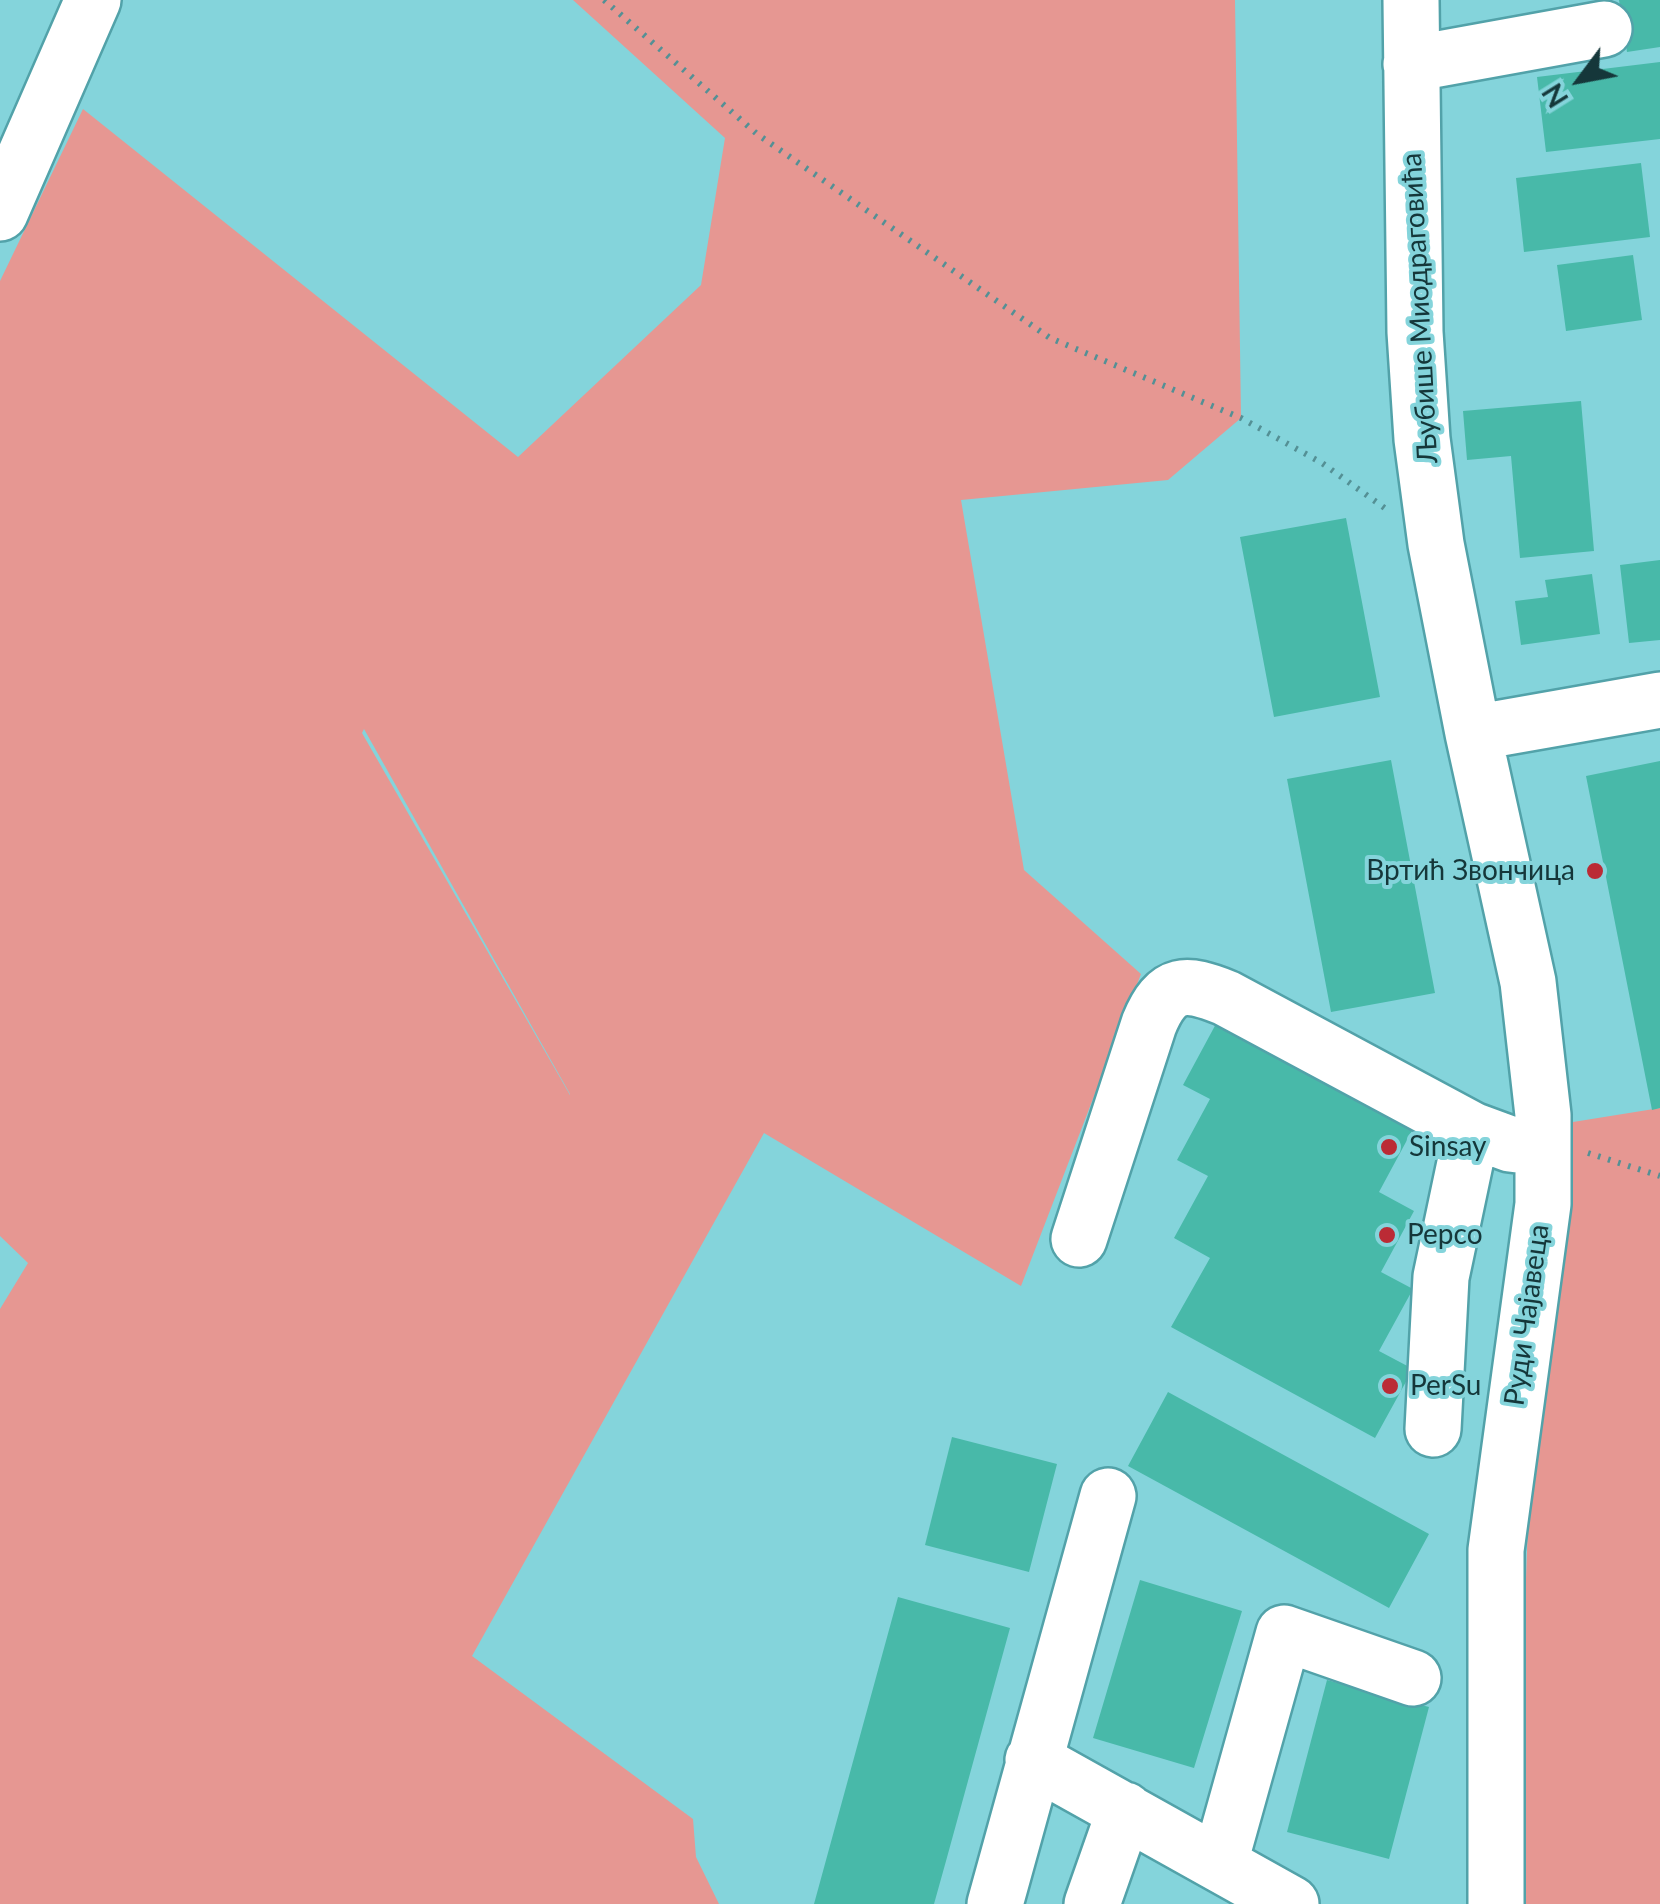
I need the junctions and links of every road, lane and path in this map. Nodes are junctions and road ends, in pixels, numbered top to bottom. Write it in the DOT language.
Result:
graph roads {
  1 [pos="93,0"];
  2 [pos="604,0"];
  3 [pos="1411,0"];
  4 [pos="1604,29"];
  5 [pos="1411,64"];
  6 [pos="0,213"];
  7 [pos="1436,544"];
  8 [pos="1660,700"];
  9 [pos="1473,732"];
  10 [pos="1472,1130"];
  11 [pos="1543,1132"];
  12 [pos="1660,1176"];
  13 [pos="1079,1240"];
  14 [pos="1434,1429"];
  15 [pos="1108,1496"];
  16 [pos="1413,1678"];
  17 [pos="1033,1760"];
  18 [pos="1125,1810"];
  19 [pos="1220,1862"];
  20 [pos="995,1904"];
  21 [pos="1092,1904"];
  22 [pos="1291,1904"];
  23 [pos="1496,1904"];
  1 -- 6 [label="street"];
  2 -- 7 [label="path"];
  3 -- 5 [label="street, Љубише Миодраговића"];
  4 -- 5 [label="street"];
  5 -- 7 [label="street, Љубише Миодраговића"];
  7 -- 9 [label="street, Љубише Миодраговића"];
  8 -- 9 [label="street"];
  9 -- 11 [label="street, Руди Чајавеца"];
  10 -- 11 [label="street"];
  10 -- 13 [label="street"];
  10 -- 14 [label="street"];
  11 -- 12 [label="path"];
  11 -- 23 [label="street, Руди Чајавеца"];
  15 -- 17 [label="street"];
  16 -- 19 [label="street"];
  17 -- 18 [label="street"];
  17 -- 20 [label="street"];
  18 -- 19 [label="street"];
  18 -- 21 [label="street"];
  19 -- 22 [label="street"];
}
